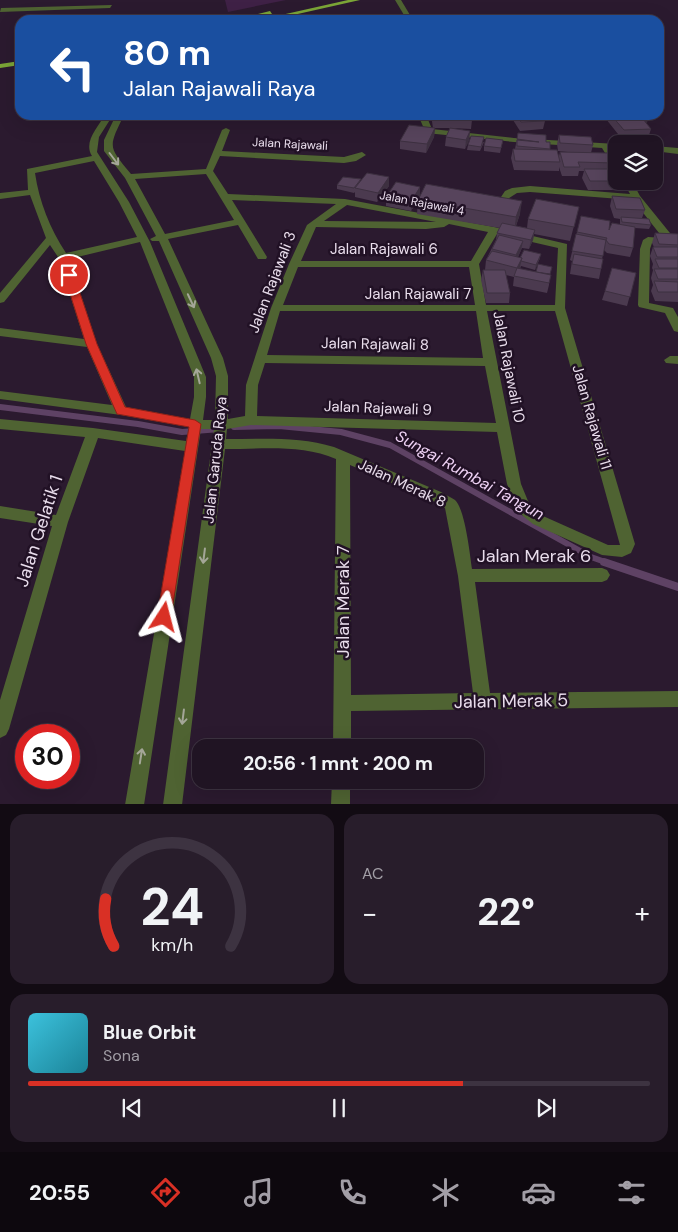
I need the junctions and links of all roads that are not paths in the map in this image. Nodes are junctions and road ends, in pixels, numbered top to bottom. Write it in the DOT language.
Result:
graph roads {
  1 [pos="5,0"];
  2 [pos="357,0"];
  3 [pos="398,0"];
  4 [pos="330,3"];
  5 [pos="110,6"];
  6 [pos="0,11"];
  7 [pos="260,15"];
  8 [pos="282,15"];
  9 [pos="407,15"];
  10 [pos="15,58"];
  11 [pos="0,60"];
  12 [pos="15,64"];
  13 [pos="0,66"];
  14 [pos="106,120"];
  15 [pos="118,120"];
  16 [pos="424,120"];
  17 [pos="226,130"];
  18 [pos="604,144"];
  19 [pos="608,145"];
  20 [pos="663,150"];
  21 [pos="608,151"];
  22 [pos="678,151"];
  23 [pos="215,152"];
  24 [pos="362,154"];
  25 [pos="97,158"];
  26 [pos="209,171"];
  27 [pos="129,177"];
  28 [pos="632,190"];
  29 [pos="33,192"];
  30 [pos="224,197"];
  31 [pos="506,197"];
  32 [pos="636,197"];
  33 [pos="2,198"];
  34 [pos="345,202"];
  35 [pos="413,214"];
  36 [pos="239,222"];
  37 [pos="459,223"];
  38 [pos="313,224"];
  39 [pos="405,226"];
  40 [pos="494,230"];
  41 [pos="51,238"];
  42 [pos="162,238"];
  43 [pos="143,240"];
  44 [pos="674,241"];
  45 [pos="63,258"];
  46 [pos="262,258"];
  47 [pos="294,264"];
  48 [pos="474,264"];
  49 [pos="0,300"];
  50 [pos="276,308"];
  51 [pos="560,308"];
  52 [pos="481,309"];
  53 [pos="673,309"];
  54 [pos="678,328"];
  55 [pos="0,332"];
  56 [pos="91,344"];
  57 [pos="260,359"];
  58 [pos="490,362"];
  59 [pos="0,396"];
  60 [pos="121,411"];
  61 [pos="251,420"];
  62 [pos="0,424"];
  63 [pos="505,428"];
  64 [pos="93,434"];
  65 [pos="219,436"];
  66 [pos="193,437"];
  67 [pos="343,456"];
  68 [pos="0,512"];
  69 [pos="528,512"];
  70 [pos="61,522"];
  71 [pos="602,574"];
  72 [pos="466,576"];
  73 [pos="678,699"];
  74 [pos="4,700"];
  75 [pos="483,701"];
  76 [pos="344,703"];
  77 [pos="0,729"];
  78 [pos="342,739"];
  79 [pos="341,789"];
  80 [pos="134,804"];
  81 [pos="172,804"];
  82 [pos="340,804"];
  1 -- 6 [label="street"];
  2 -- 4 [label="main road"];
  3 -- 9 [label="street"];
  4 -- 7 [label="main road"];
  4 -- 8 [label="main road"];
  5 -- 6 [label="street"];
  10 -- 11 [label="main road"];
  12 -- 13 [label="main road"];
  14 -- 25 [label="street"];
  15 -- 27 [label="street, Jalan Garuda Raya, one-way"];
  16 -- 18 [label="street"];
  17 -- 23 [label="street"];
  18 -- 19 [label="street"];
  18 -- 21 [label="street"];
  20 -- 22 [label="street"];
  23 -- 24 [label="street, Jalan Rajawali"];
  23 -- 26 [label="street"];
  25 -- 29 [label="street"];
  25 -- 43 [label="street, Jalan Garuda Raya"];
  26 -- 27 [label="street"];
  26 -- 30 [label="street"];
  27 -- 42 [label="street, Jalan Garuda Raya"];
  28 -- 32 [label="street"];
  29 -- 33 [label="street"];
  29 -- 41 [label="street"];
  30 -- 34 [label="street"];
  30 -- 36 [label="street"];
  31 -- 32 [label="street"];
  32 -- 44 [label="street"];
  34 -- 35 [label="street, Jalan Rajawali 4"];
  34 -- 38 [label="street, Jalan Rajawali 3"];
  35 -- 37 [label="street, Jalan Rajawali 4"];
  35 -- 39 [label="street"];
  36 -- 42 [label="street"];
  36 -- 46 [label="street"];
  37 -- 39 [label="street"];
  37 -- 40 [label="street, Jalan Rajawali 4"];
  38 -- 39 [label="street"];
  38 -- 47 [label="street, Jalan Rajawali 3"];
  40 -- 48 [label="street"];
  40 -- 51 [label="street, Jalan Rajawali 11"];
  41 -- 45 [label="street"];
  41 -- 49 [label="street"];
  42 -- 43 [label="street"];
  42 -- 65 [label="street, Jalan Garuda Raya, one-way"];
  43 -- 45 [label="street"];
  66 -- 43 [label="street, Jalan Garuda Raya, one-way"];
  44 -- 53 [label="street"];
  45 -- 56 [label="street"];
  47 -- 48 [label="street, Jalan Rajawali 6"];
  47 -- 50 [label="street, Jalan Rajawali 3"];
  48 -- 52 [label="street, Jalan Rajawali 10"];
  50 -- 52 [label="street, Jalan Rajawali 7"];
  50 -- 57 [label="street, Jalan Rajawali 3"];
  51 -- 52 [label="street, Jalan Rajawali 7"];
  51 -- 69 [label="street, Jalan Rajawali 11"];
  52 -- 58 [label="street, Jalan Rajawali 10"];
  53 -- 54 [label="street"];
  55 -- 56 [label="street"];
  56 -- 60 [label="street"];
  57 -- 58 [label="street, Jalan Rajawali 8"];
  57 -- 61 [label="street, Jalan Rajawali 3"];
  58 -- 63 [label="street, Jalan Rajawali 10"];
  59 -- 60 [label="street"];
  60 -- 66 [label="street"];
  61 -- 63 [label="street, Jalan Rajawali 9"];
  61 -- 65 [label="street, Jalan Rajawali 9"];
  62 -- 64 [label="street"];
  63 -- 69 [label="street, Jalan Rajawali 10"];
  64 -- 66 [label="street"];
  64 -- 70 [label="street, Jalan Gelatik 1"];
  65 -- 66 [label="street"];
  65 -- 67 [label="street, Jalan Merak 8"];
  65 -- 81 [label="street, Jalan Garuda Raya, one-way"];
  80 -- 66 [label="street, Jalan Garuda Raya, one-way"];
  67 -- 72 [label="street, Jalan Merak 8"];
  67 -- 76 [label="street, Jalan Merak 7"];
  68 -- 70 [label="street"];
  70 -- 74 [label="street, Jalan Gelatik 1"];
  71 -- 72 [label="street, Jalan Merak 6"];
  72 -- 75 [label="street, Jalan Merak 8"];
  73 -- 75 [label="street, Jalan Merak 5"];
  74 -- 77 [label="street, Jalan Gelatik 1"];
  75 -- 76 [label="street, Jalan Merak 5"];
  76 -- 78 [label="street, Jalan Merak 7"];
  79 -- 82 [label="street"];
}
